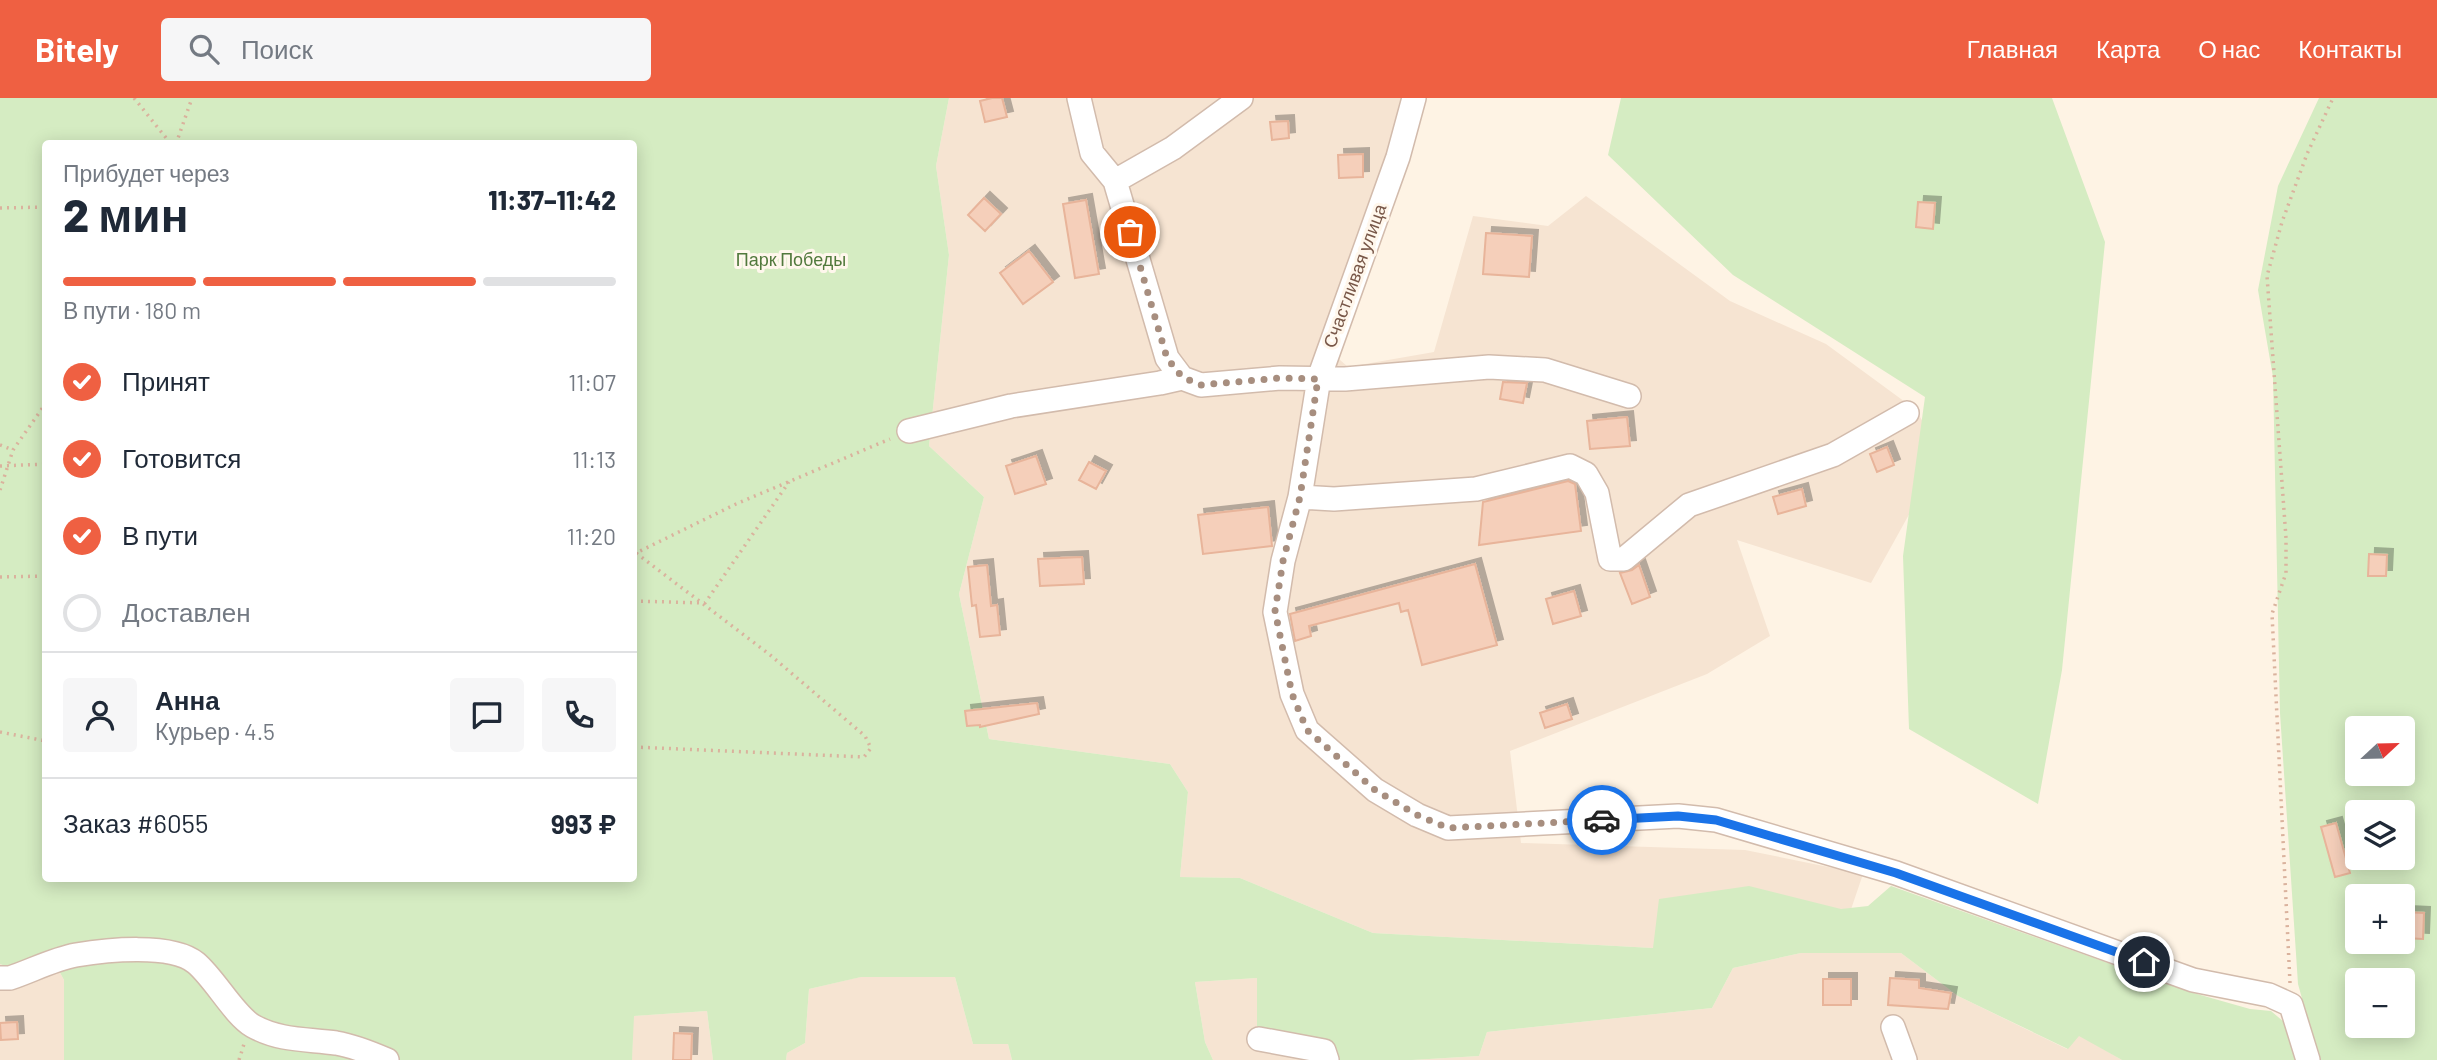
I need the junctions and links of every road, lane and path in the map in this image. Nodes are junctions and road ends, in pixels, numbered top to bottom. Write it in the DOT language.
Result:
graph roads {
  1 [pos="134,98"];
  2 [pos="192,98"];
  3 [pos="1079,98"];
  4 [pos="1241,98"];
  5 [pos="1414,98"];
  6 [pos="2333,98"];
  7 [pos="170,140"];
  8 [pos="175,140"];
  9 [pos="1115,181"];
  10 [pos="42,207"];
  11 [pos="0,208"];
  12 [pos="1182,377"];
  13 [pos="1318,379"];
  14 [pos="1629,396"];
  15 [pos="42,409"];
  16 [pos="1907,413"];
  17 [pos="909,431"];
  18 [pos="0,445"];
  19 [pos="13,450"];
  20 [pos="42,464"];
  21 [pos="0,466"];
  22 [pos="8,466"];
  23 [pos="790,480"];
  24 [pos="0,491"];
  25 [pos="1300,497"];
  26 [pos="637,551"];
  27 [pos="637,553"];
  28 [pos="0,576"];
  29 [pos="42,576"];
  30 [pos="637,601"];
  31 [pos="705,603"];
  32 [pos="0,732"];
  33 [pos="42,740"];
  34 [pos="637,747"];
  35 [pos="0,978"];
  36 [pos="2291,1005"];
  37 [pos="1893,1027"];
  38 [pos="1259,1039"];
  39 [pos="387,1060"];
  40 [pos="1327,1060"];
  41 [pos="1905,1060"];
  42 [pos="2308,1060"];
  1 -- 7 [label="path"];
  2 -- 8 [label="path"];
  3 -- 9 [label="street"];
  4 -- 9 [label="street"];
  5 -- 13 [label="street, Счастливая улица"];
  6 -- 36 [label="path"];
  9 -- 12 [label="street"];
  10 -- 11 [label="path"];
  12 -- 13 [label="street"];
  12 -- 17 [label="street"];
  13 -- 14 [label="street"];
  13 -- 25 [label="street, Счастливая улица"];
  15 -- 19 [label="path"];
  16 -- 25 [label="street"];
  17 -- 23 [label="path"];
  18 -- 19 [label="path"];
  19 -- 22 [label="path"];
  20 -- 22 [label="path"];
  21 -- 22 [label="path"];
  22 -- 24 [label="path"];
  23 -- 26 [label="path"];
  23 -- 31 [label="path"];
  25 -- 36 [label="street, Счастливая улица"];
  27 -- 31 [label="path"];
  28 -- 29 [label="path"];
  30 -- 31 [label="path"];
  31 -- 34 [label="path"];
  32 -- 33 [label="path"];
  35 -- 39 [label="street"];
  36 -- 42 [label="street"];
  37 -- 41 [label="street"];
  38 -- 40 [label="street"];
}
